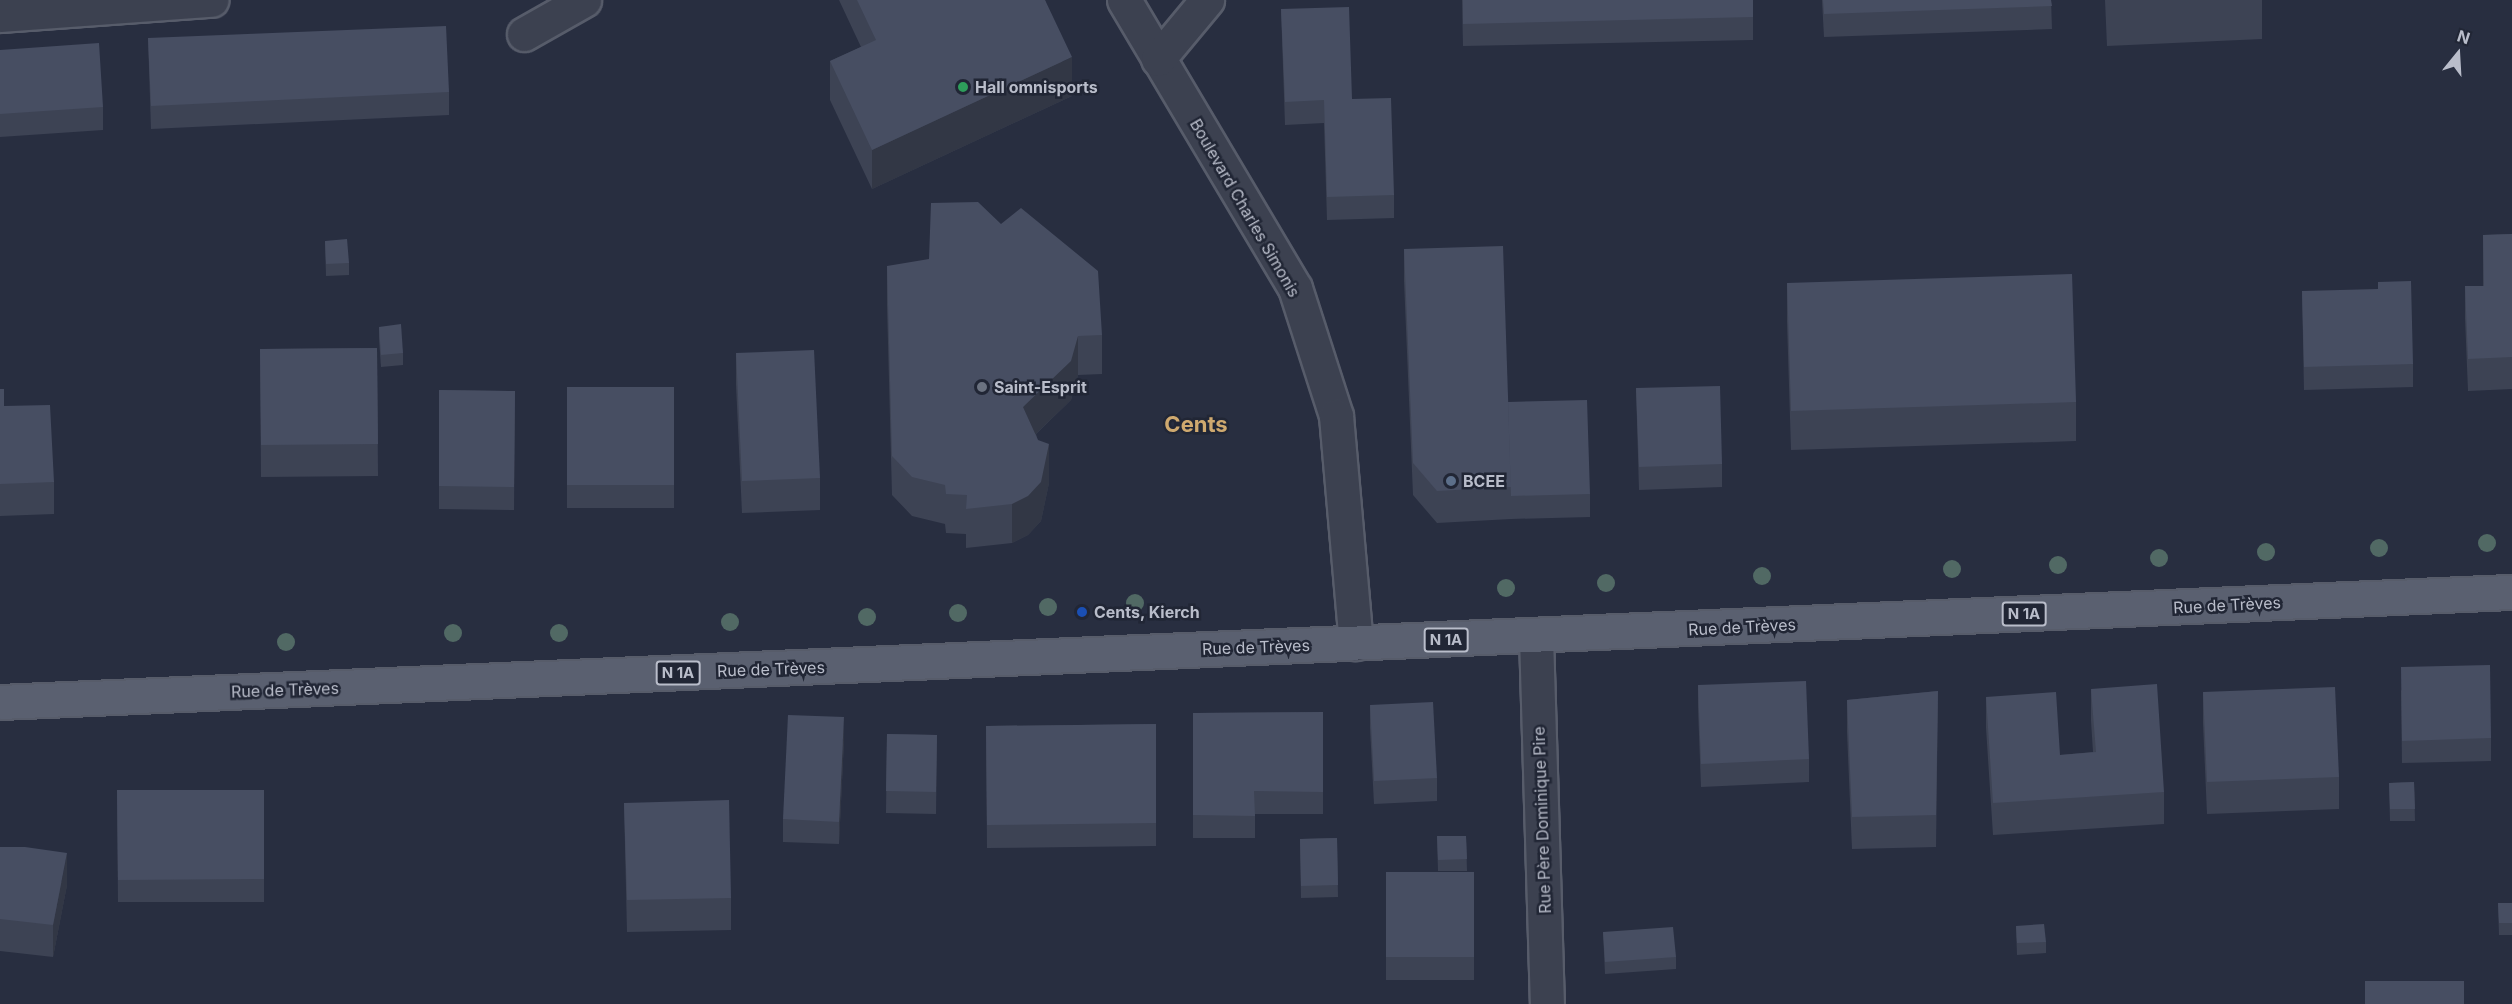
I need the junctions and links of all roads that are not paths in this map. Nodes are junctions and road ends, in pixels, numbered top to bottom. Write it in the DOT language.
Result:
graph roads {
  1 [pos="211,0"];
  2 [pos="584,0"];
  3 [pos="1124,0"];
  4 [pos="1207,0"];
  5 [pos="108,5"];
  6 [pos="0,15"];
  7 [pos="524,34"];
  8 [pos="1158,59"];
  9 [pos="2512,592"];
  10 [pos="1536,636"];
  11 [pos="1356,644"];
  12 [pos="0,702"];
  13 [pos="1547,1004"];
  1 -- 5 [label="street"];
  2 -- 7 [label="street"];
  3 -- 8 [label="street, Boulevard Charles Simonis"];
  4 -- 8 [label="street"];
  5 -- 6 [label="street"];
  8 -- 11 [label="street, Boulevard Charles Simonis"];
  9 -- 10 [label="main road, Rue de Trèves / N 1A"];
  10 -- 11 [label="main road, Rue de Trèves / N 1A"];
  10 -- 13 [label="street, Rue Père Dominique Pire"];
  11 -- 12 [label="main road, Rue de Trèves / N 1A"];
}
